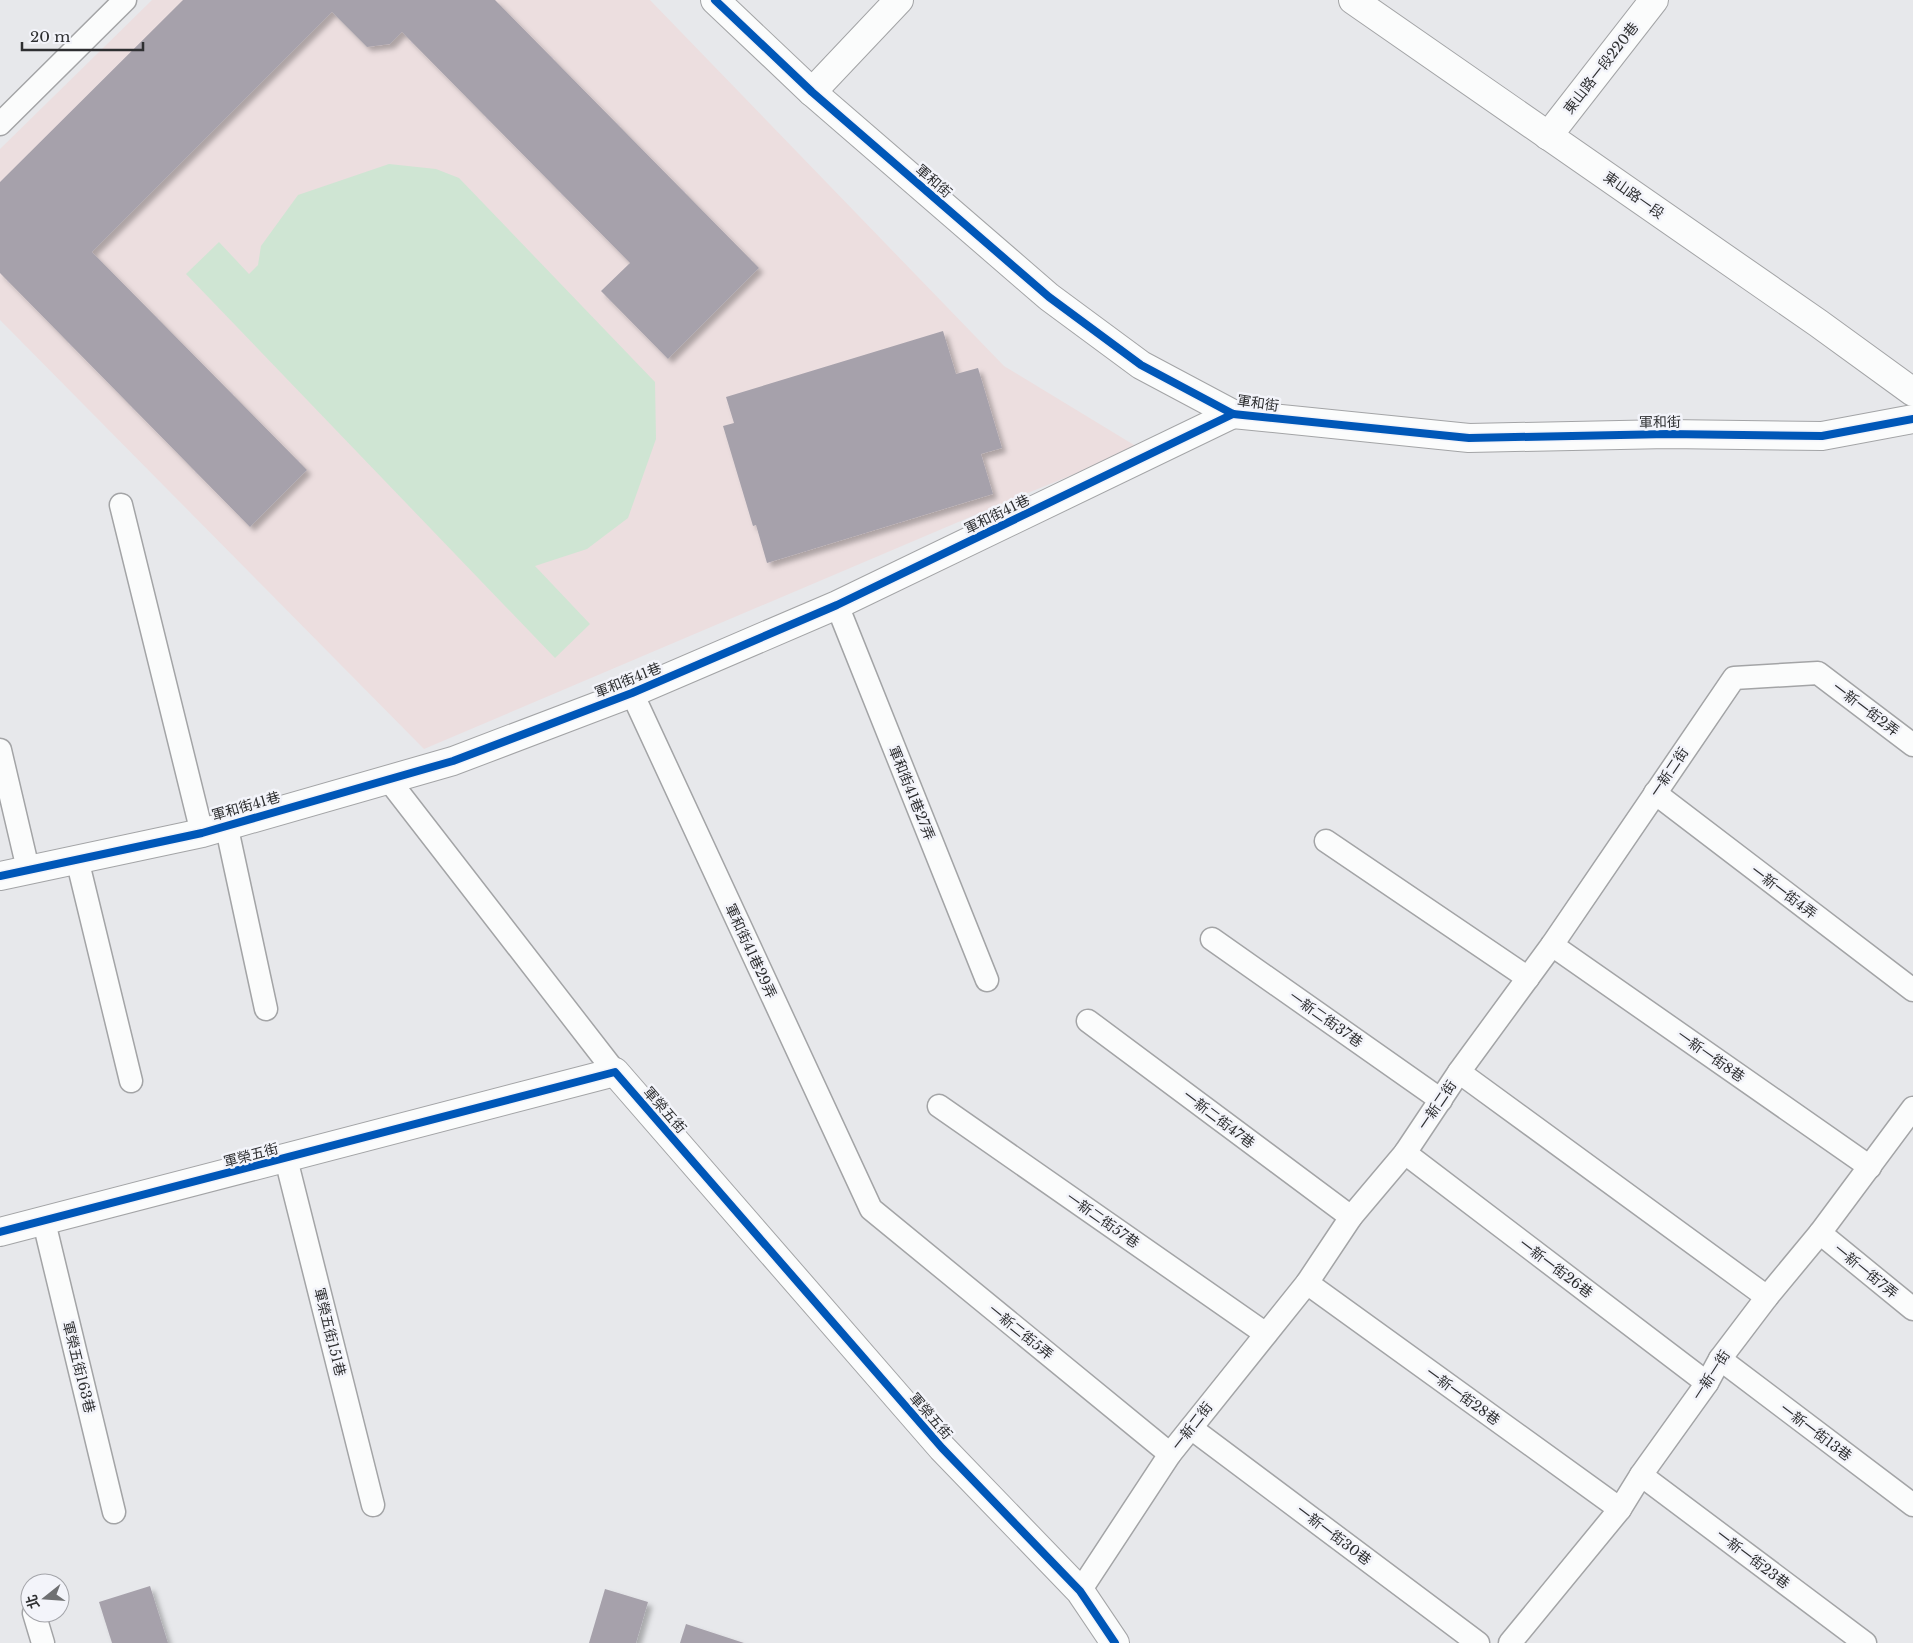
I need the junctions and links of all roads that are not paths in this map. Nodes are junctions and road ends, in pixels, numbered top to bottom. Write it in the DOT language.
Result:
graph roads {
  1 [pos="125,0"];
  2 [pos="714,0"];
  3 [pos="899,0"];
  4 [pos="1353,0"];
  5 [pos="1654,0"];
  6 [pos="812,92"];
  7 [pos="0,124"];
  8 [pos="1548,136"];
  9 [pos="1913,392"];
  10 [pos="1233,414"];
  11 [pos="1913,419"];
  12 [pos="120,505"];
  13 [pos="837,605"];
  14 [pos="1818,673"];
  15 [pos="632,693"];
  16 [pos="1913,745"];
  17 [pos="0,750"];
  18 [pos="388,779"];
  19 [pos="1655,793"];
  20 [pos="214,828"];
  21 [pos="1326,841"];
  22 [pos="76,859"];
  23 [pos="28,869"];
  24 [pos="0,876"];
  25 [pos="1212,939"];
  26 [pos="1552,945"];
  27 [pos="1528,978"];
  28 [pos="987,980"];
  29 [pos="1913,990"];
  30 [pos="266,1009"];
  31 [pos="1088,1021"];
  32 [pos="615,1072"];
  33 [pos="1459,1072"];
  34 [pos="131,1081"];
  35 [pos="1441,1100"];
  36 [pos="940,1106"];
  37 [pos="1913,1108"];
  38 [pos="1405,1153"];
  39 [pos="286,1159"];
  40 [pos="1870,1167"];
  41 [pos="871,1210"];
  42 [pos="1351,1217"];
  43 [pos="44,1222"];
  44 [pos="0,1230"];
  45 [pos="1820,1233"];
  46 [pos="1307,1283"];
  47 [pos="1767,1297"];
  48 [pos="1913,1309"];
  49 [pos="1266,1334"];
  50 [pos="1720,1359"];
  51 [pos="1707,1383"];
  52 [pos="1191,1428"];
  53 [pos="1170,1454"];
  54 [pos="1642,1475"];
  55 [pos="373,1505"];
  56 [pos="1913,1505"];
  57 [pos="1620,1509"];
  58 [pos="114,1512"];
  59 [pos="1080,1592"];
  60 [pos="37,1623"];
  61 [pos="43,1643"];
  62 [pos="1115,1643"];
  63 [pos="1478,1643"];
  64 [pos="1510,1643"];
  65 [pos="1865,1643"];
  1 -- 7 [label="lane"];
  2 -- 6 [label="street, 軍和街"];
  3 -- 6 [label="street"];
  4 -- 8 [label="street, 東山路一段"];
  5 -- 8 [label="street, 東山路一段220巷"];
  6 -- 10 [label="street, 軍和街"];
  8 -- 9 [label="street, 東山路一段"];
  10 -- 11 [label="street, 軍和街"];
  10 -- 13 [label="street, 軍和街41巷"];
  12 -- 20 [label="lane"];
  13 -- 15 [label="street, 軍和街41巷"];
  13 -- 28 [label="lane, 軍和街41巷27弄"];
  14 -- 16 [label="lane, 一新一街2弄"];
  14 -- 19 [label="lane, 一新二街"];
  15 -- 18 [label="street, 軍和街41巷"];
  15 -- 41 [label="lane, 軍和街41巷29弄"];
  17 -- 23 [label="lane"];
  18 -- 20 [label="street, 軍和街41巷"];
  18 -- 32 [label="lane"];
  19 -- 26 [label="lane, 一新二街"];
  19 -- 29 [label="lane, 一新一街4弄"];
  20 -- 22 [label="street, 軍和街41巷"];
  20 -- 30 [label="lane"];
  21 -- 27 [label="lane"];
  22 -- 23 [label="street, 軍和街41巷"];
  22 -- 34 [label="lane"];
  23 -- 24 [label="street, 軍和街41巷"];
  25 -- 35 [label="lane, 一新二街37巷"];
  26 -- 27 [label="lane, 一新二街"];
  26 -- 40 [label="lane, 一新一街8巷"];
  27 -- 33 [label="lane, 一新二街"];
  31 -- 42 [label="lane, 一新二街47巷"];
  32 -- 39 [label="street, 軍榮五街"];
  32 -- 59 [label="street, 軍榮五街"];
  33 -- 35 [label="lane, 一新二街"];
  33 -- 47 [label="lane"];
  35 -- 38 [label="lane, 一新二街"];
  36 -- 49 [label="lane, 一新二街57巷"];
  37 -- 40 [label="lane, 一新一街"];
  38 -- 42 [label="lane, 一新二街"];
  38 -- 51 [label="lane, 一新一街26巷"];
  39 -- 43 [label="street, 軍榮五街"];
  39 -- 55 [label="lane, 軍榮五街151巷"];
  40 -- 45 [label="lane, 一新一街"];
  41 -- 53 [label="lane, 一新二街5弄"];
  42 -- 46 [label="lane, 一新二街"];
  43 -- 44 [label="street, 軍榮五街"];
  43 -- 58 [label="lane, 軍榮五街163巷"];
  45 -- 47 [label="lane, 一新一街"];
  45 -- 48 [label="lane, 一新一街7弄"];
  46 -- 49 [label="lane, 一新二街"];
  46 -- 57 [label="lane, 一新一街28巷"];
  47 -- 50 [label="lane, 一新一街"];
  49 -- 52 [label="lane, 一新二街"];
  50 -- 51 [label="lane, 一新一街"];
  50 -- 56 [label="lane, 一新一街13巷"];
  51 -- 54 [label="lane, 一新一街"];
  52 -- 53 [label="lane, 一新二街"];
  52 -- 63 [label="lane, 一新一街30巷"];
  53 -- 59 [label="lane, 一新二街"];
  54 -- 57 [label="lane, 一新一街"];
  54 -- 65 [label="lane, 一新一街23巷"];
  57 -- 64 [label="lane, 一新一街"];
  59 -- 62 [label="street, 軍榮五街"];
  60 -- 61 [label="lane"];
}
